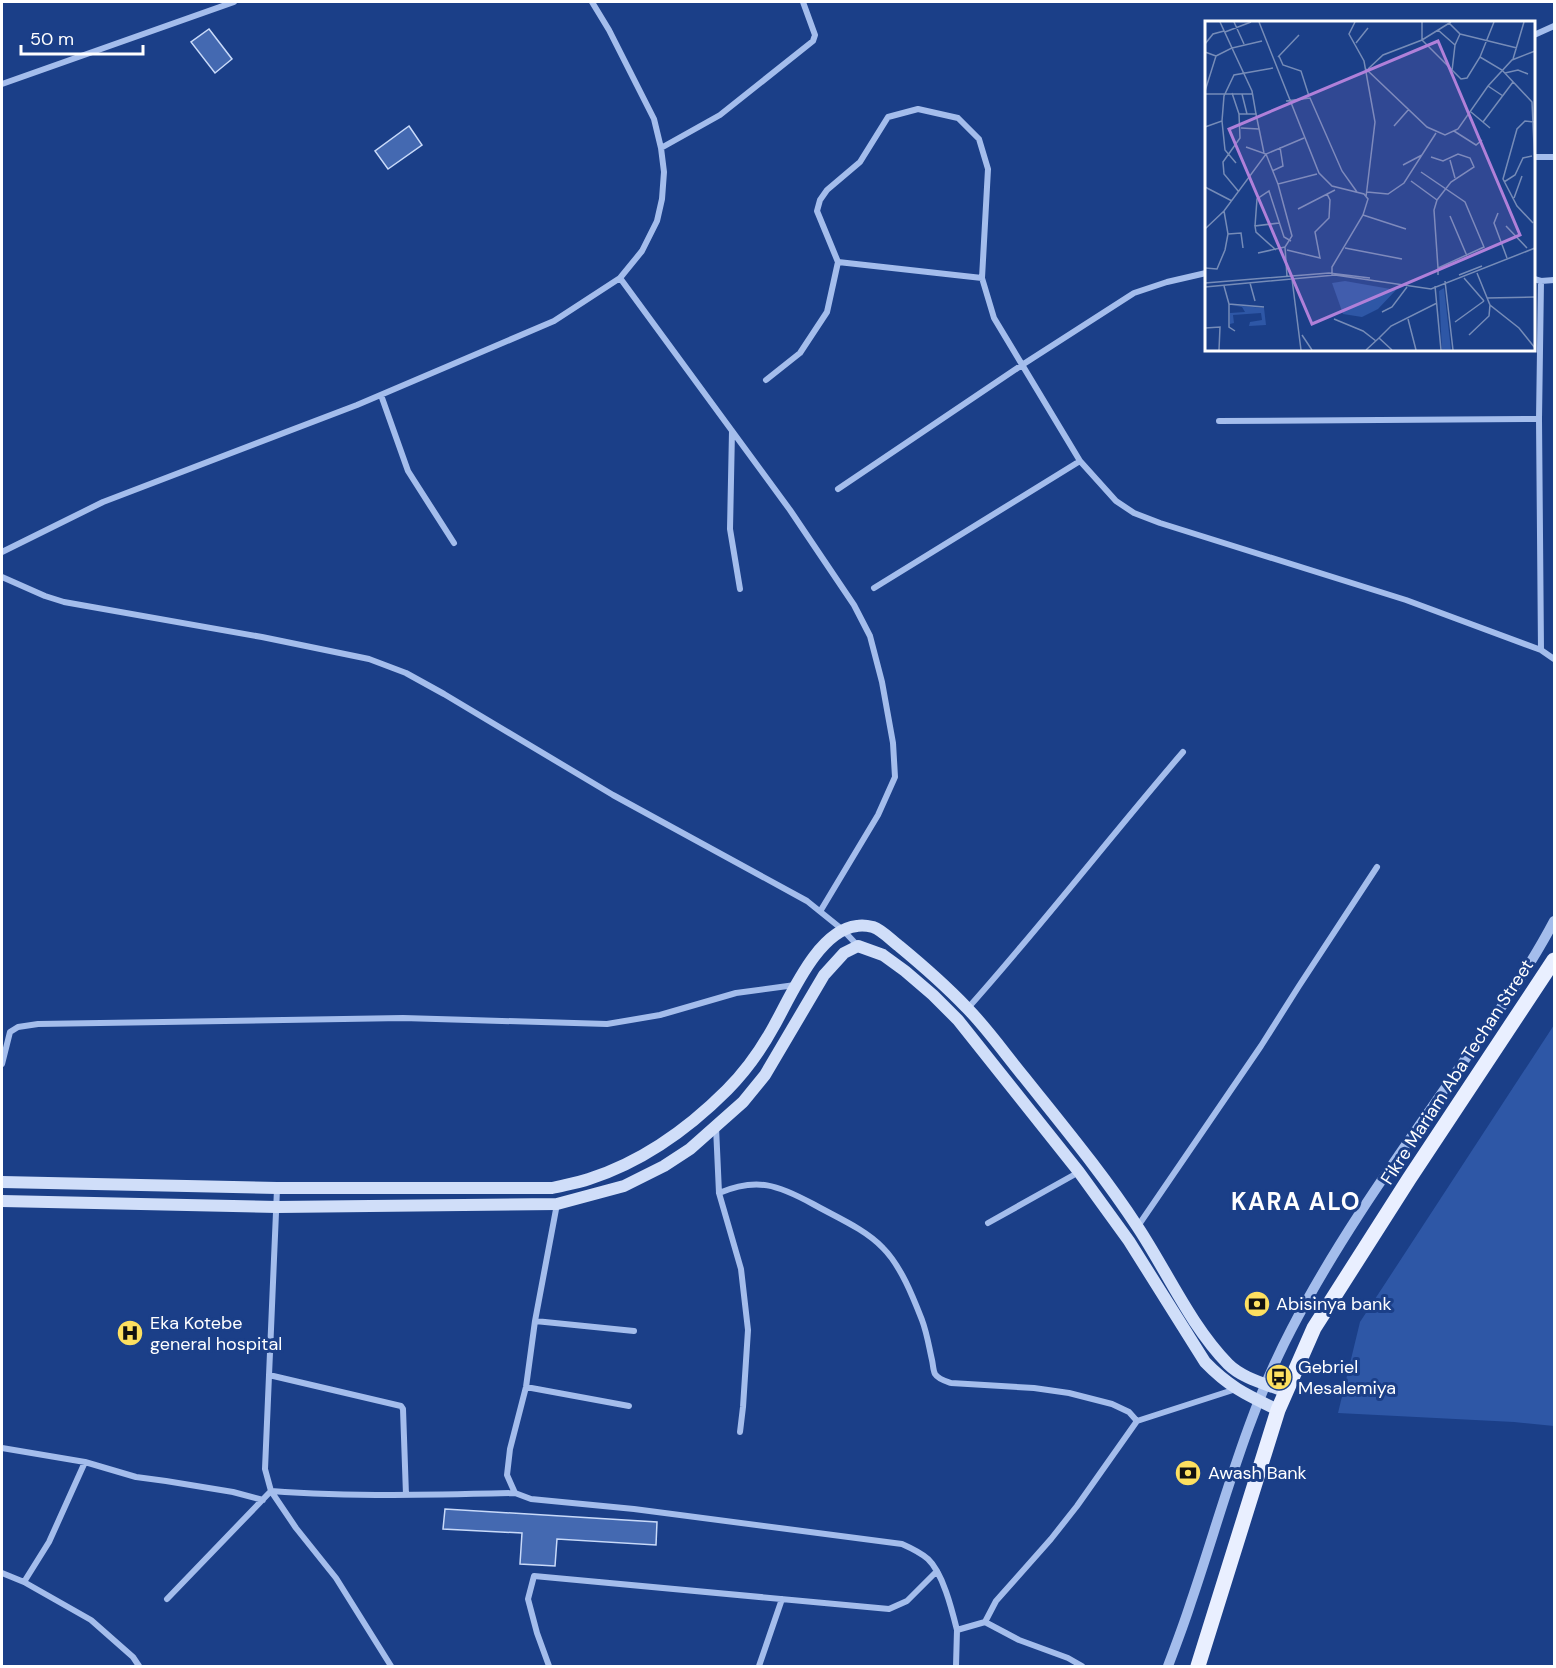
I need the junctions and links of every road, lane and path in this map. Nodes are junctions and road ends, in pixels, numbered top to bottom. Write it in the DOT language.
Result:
graph roads {
  1 [pos="234,2"];
  2 [pos="592,2"];
  3 [pos="803,2"];
  4 [pos="1554,26"];
  5 [pos="1535,34"];
  6 [pos="2,84"];
  7 [pos="661,148"];
  8 [pos="1535,157"];
  9 [pos="1554,157"];
  10 [pos="838,262"];
  11 [pos="1205,273"];
  12 [pos="620,278"];
  13 [pos="982,278"];
  14 [pos="1537,280"];
  15 [pos="1554,280"];
  16 [pos="1022,365"];
  17 [pos="766,380"];
  18 [pos="381,395"];
  19 [pos="1539,419"];
  20 [pos="1220,422"];
  21 [pos="732,431"];
  22 [pos="1080,461"];
  23 [pos="838,489"];
  24 [pos="454,543"];
  25 [pos="2,552"];
  26 [pos="2,577"];
  27 [pos="874,588"];
  28 [pos="741,590"];
  29 [pos="1541,650"];
  30 [pos="1554,659"];
  31 [pos="1183,752"];
  32 [pos="1377,867"];
  33 [pos="821,910"];
  34 [pos="1554,921"];
  35 [pos="843,930"];
  36 [pos="858,945"];
  37 [pos="1554,960"];
  38 [pos="795,985"];
  39 [pos="968,1008"];
  40 [pos="2,1031"];
  41 [pos="10,1032"];
  42 [pos="2,1064"];
  43 [pos="716,1126"];
  44 [pos="1079,1172"];
  45 [pos="2,1182"];
  46 [pos="277,1188"];
  47 [pos="719,1193"];
  48 [pos="2,1201"];
  49 [pos="556,1204"];
  50 [pos="277,1207"];
  51 [pos="988,1223"];
  52 [pos="1138,1227"];
  53 [pos="535,1322"];
  54 [pos="634,1331"];
  55 [pos="269,1375"];
  56 [pos="1266,1384"];
  57 [pos="526,1387"];
  58 [pos="1236,1389"];
  59 [pos="1286,1392"];
  60 [pos="1259,1401"];
  61 [pos="629,1406"];
  62 [pos="1278,1410"];
  63 [pos="1137,1421"];
  64 [pos="740,1432"];
  65 [pos="2,1448"];
  66 [pos="85,1462"];
  67 [pos="271,1491"];
  68 [pos="515,1493"];
  69 [pos="405,1495"];
  70 [pos="263,1500"];
  71 [pos="937,1572"];
  72 [pos="2,1573"];
  73 [pos="24,1582"];
  74 [pos="167,1599"];
  75 [pos="782,1599"];
  76 [pos="985,1622"];
  77 [pos="957,1630"];
  78 [pos="139,1666"];
  79 [pos="391,1666"];
  80 [pos="549,1666"];
  81 [pos="759,1666"];
  82 [pos="956,1666"];
  83 [pos="1082,1666"];
  84 [pos="1168,1666"];
  85 [pos="1198,1666"];
  1 -- 6 [label="street"];
  2 -- 7 [label="street"];
  3 -- 7 [label="street"];
  4 -- 5 [label="street"];
  7 -- 12 [label="street"];
  8 -- 9 [label="street"];
  10 -- 13 [label="street"];
  10 -- 13 [label="street"];
  10 -- 17 [label="street"];
  11 -- 16 [label="street"];
  12 -- 18 [label="street"];
  12 -- 21 [label="street"];
  13 -- 16 [label="street"];
  14 -- 15 [label="street"];
  14 -- 19 [label="street"];
  16 -- 22 [label="street"];
  16 -- 23 [label="street"];
  18 -- 24 [label="street"];
  18 -- 25 [label="street"];
  19 -- 20 [label="street"];
  19 -- 29 [label="street"];
  21 -- 28 [label="street"];
  21 -- 33 [label="street"];
  22 -- 27 [label="street"];
  22 -- 29 [label="street"];
  26 -- 33 [label="street"];
  29 -- 30 [label="street"];
  31 -- 39 [label="street"];
  32 -- 52 [label="street"];
  33 -- 35 [label="street"];
  34 -- 56 [label="street"];
  35 -- 36 [label="street"];
  35 -- 38 [label="main road"];
  35 -- 39 [label="main road"];
  36 -- 43 [label="main road"];
  36 -- 44 [label="main road"];
  37 -- 59 [label="main road, Fikre Mariam Aba Techan Street"];
  38 -- 41 [label="street"];
  38 -- 46 [label="main road"];
  39 -- 52 [label="main road"];
  40 -- 41 [label="street"];
  41 -- 42 [label="street"];
  43 -- 47 [label="street"];
  43 -- 49 [label="main road"];
  44 -- 51 [label="street"];
  44 -- 58 [label="main road"];
  45 -- 46 [label="main road"];
  46 -- 50 [label="street"];
  47 -- 63 [label="street"];
  47 -- 64 [label="street"];
  48 -- 50 [label="main road"];
  49 -- 50 [label="main road"];
  49 -- 53 [label="street"];
  50 -- 55 [label="street"];
  52 -- 56 [label="main road"];
  53 -- 54 [label="street"];
  53 -- 57 [label="street"];
  55 -- 67 [label="street"];
  55 -- 69 [label="street"];
  56 -- 59 [label="main road"];
  56 -- 60 [label="street"];
  57 -- 61 [label="street"];
  57 -- 68 [label="street"];
  58 -- 60 [label="main road"];
  58 -- 63 [label="street"];
  59 -- 62 [label="main road, Fikre Mariam Aba Techan Street"];
  60 -- 62 [label="main road"];
  60 -- 84 [label="street"];
  62 -- 85 [label="main road, Fikre Mariam Aba Techan Street"];
  63 -- 76 [label="street"];
  65 -- 66 [label="street"];
  66 -- 70 [label="street"];
  66 -- 73 [label="street"];
  67 -- 69 [label="street"];
  67 -- 70 [label="street"];
  67 -- 79 [label="street"];
  68 -- 69 [label="street"];
  68 -- 71 [label="street"];
  70 -- 74 [label="street"];
  71 -- 75 [label="street"];
  71 -- 77 [label="street"];
  72 -- 73 [label="street"];
  73 -- 78 [label="street"];
  75 -- 80 [label="street"];
  75 -- 81 [label="street"];
  76 -- 77 [label="street"];
  76 -- 83 [label="street"];
  77 -- 82 [label="street"];
}
